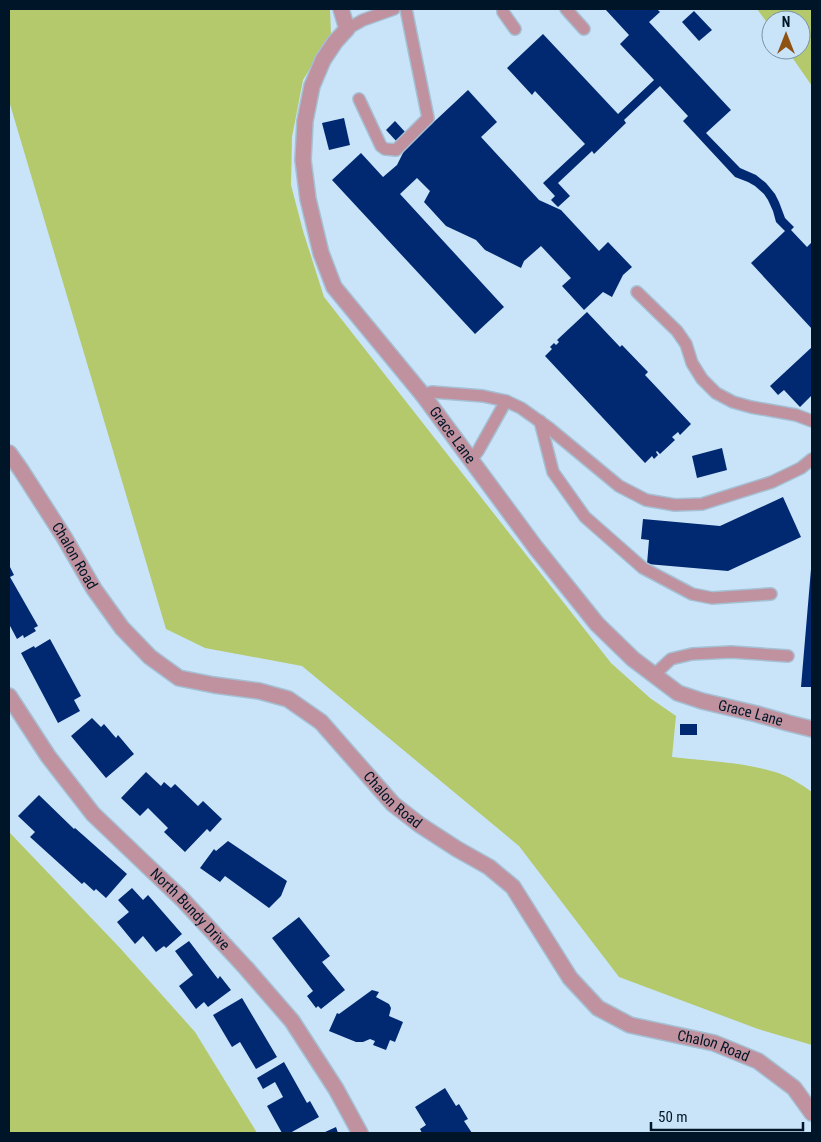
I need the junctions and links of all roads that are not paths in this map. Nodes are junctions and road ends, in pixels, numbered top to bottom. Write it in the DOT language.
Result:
graph roads {
  1 [pos="341,9"];
  2 [pos="394,9"];
  3 [pos="406,9"];
  4 [pos="503,9"];
  5 [pos="566,9"];
  6 [pos="347,29"];
  7 [pos="515,29"];
  8 [pos="584,29"];
  9 [pos="359,99"];
  10 [pos="637,292"];
  11 [pos="423,395"];
  12 [pos="506,402"];
  13 [pos="540,421"];
  14 [pos="812,421"];
  15 [pos="9,454"];
  16 [pos="812,459"];
  17 [pos="471,460"];
  18 [pos="771,594"];
  19 [pos="788,656"];
  20 [pos="654,675"];
  21 [pos="9,696"];
  22 [pos="812,729"];
  23 [pos="812,1113"];
  24 [pos="360,1133"];
  1 -- 6 [label="street"];
  2 -- 6 [label="lane"];
  3 -- 9 [label="lane"];
  4 -- 7 [label="lane"];
  5 -- 8 [label="lane"];
  6 -- 11 [label="street, Grace Lane"];
  10 -- 14 [label="lane"];
  11 -- 12 [label="lane"];
  11 -- 17 [label="street, Grace Lane"];
  12 -- 13 [label="lane"];
  12 -- 17 [label="lane"];
  13 -- 16 [label="lane"];
  13 -- 18 [label="lane"];
  15 -- 23 [label="street, Chalon Road"];
  17 -- 20 [label="street, Grace Lane"];
  19 -- 20 [label="lane"];
  20 -- 22 [label="street, Grace Lane"];
  21 -- 24 [label="street, North Bundy Drive"];
}
